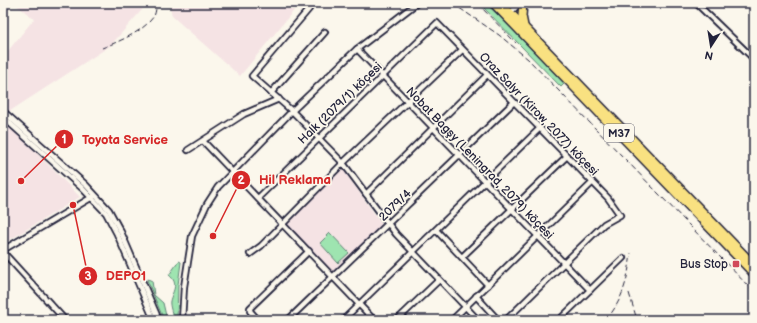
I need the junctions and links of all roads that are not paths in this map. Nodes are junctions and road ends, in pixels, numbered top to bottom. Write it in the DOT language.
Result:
graph roads {
  1 [pos="417,3"];
  2 [pos="520,3"];
  3 [pos="523,3"];
  4 [pos="696,3"];
  5 [pos="496,4"];
  6 [pos="309,10"];
  7 [pos="509,14"];
  8 [pos="437,23"];
  9 [pos="525,28"];
  10 [pos="325,32"];
  11 [pos="357,49"];
  12 [pos="462,50"];
  13 [pos="754,59"];
  14 [pos="487,75"];
  15 [pos="383,76"];
  16 [pos="271,93"];
  17 [pos="279,99"];
  18 [pos="407,101"];
  19 [pos="513,103"];
  20 [pos="3,111"];
  21 [pos="292,111"];
  22 [pos="3,117"];
  23 [pos="433,129"];
  24 [pos="539,129"];
  25 [pos="319,138"];
  26 [pos="202,141"];
  27 [pos="188,150"];
  28 [pos="459,156"];
  29 [pos="566,157"];
  30 [pos="343,163"];
  31 [pos="232,172"];
  32 [pos="485,182"];
  33 [pos="592,183"];
  34 [pos="366,194"];
  35 [pos="93,196"];
  36 [pos="258,198"];
  37 [pos="512,210"];
  38 [pos="282,223"];
  39 [pos="388,225"];
  40 [pos="436,230"];
  41 [pos="538,237"];
  42 [pos="3,251"];
  43 [pos="309,251"];
  44 [pos="413,253"];
  45 [pos="250,254"];
  46 [pos="462,257"];
  47 [pos="623,258"];
  48 [pos="564,263"];
  49 [pos="754,265"];
  50 [pos="754,274"];
  51 [pos="333,277"];
  52 [pos="439,280"];
  53 [pos="488,285"];
  54 [pos="590,290"];
  55 [pos="476,296"];
  56 [pos="359,304"];
  57 [pos="465,307"];
  58 [pos="64,320"];
  59 [pos="154,320"];
  60 [pos="158,320"];
  61 [pos="182,320"];
  62 [pos="258,320"];
  63 [pos="288,320"];
  64 [pos="343,320"];
  65 [pos="374,320"];
  66 [pos="398,320"];
  67 [pos="452,320"];
  68 [pos="478,320"];
  69 [pos="498,320"];
  70 [pos="506,320"];
  71 [pos="559,320"];
  1 -- 11 [label="street"];
  2 -- 7 [label="street"];
  3 -- 9 [label="highway"];
  4 -- 13 [label="street"];
  5 -- 7 [label="highway, M37"];
  6 -- 16 [label="street"];
  7 -- 9 [label="highway, M37"];
  7 -- 50 [label="highway, M37"];
  8 -- 12 [label="street, Oraz Salyr (Kirow, 2077) köçesi"];
  8 -- 15 [label="street, Halk (2079/1) köçesi"];
  9 -- 49 [label="highway, M37"];
  10 -- 16 [label="street"];
  11 -- 15 [label="street, Nobat Bagşy (Leningrad, 2079) köçesi"];
  11 -- 21 [label="street"];
  12 -- 14 [label="street, Oraz Salyr (Kirow, 2077) köçesi"];
  12 -- 18 [label="street"];
  14 -- 19 [label="street, Oraz Salyr (Kirow, 2077) köçesi"];
  14 -- 23 [label="street"];
  15 -- 18 [label="street, Nobat Bagşy (Leningrad, 2079) köçesi"];
  15 -- 25 [label="street, Halk (2079/1) köçesi"];
  16 -- 17 [label="street"];
  17 -- 21 [label="street"];
  17 -- 26 [label="street"];
  18 -- 23 [label="street, Nobat Bagşy (Leningrad, 2079) köçesi"];
  18 -- 30 [label="street"];
  19 -- 24 [label="street, Oraz Salyr (Kirow, 2077) köçesi"];
  19 -- 28 [label="street, 2079/4 / 2079/4"];
  20 -- 35 [label="street"];
  21 -- 25 [label="street"];
  21 -- 31 [label="street"];
  22 -- 35 [label="street"];
  23 -- 28 [label="street, Nobat Bagşy (Leningrad, 2079) köçesi"];
  23 -- 34 [label="street"];
  24 -- 29 [label="street, Oraz Salyr (Kirow, 2077) köçesi"];
  24 -- 32 [label="street"];
  25 -- 30 [label="street"];
  25 -- 36 [label="street, Halk (2079/1) köçesi"];
  26 -- 27 [label="street"];
  26 -- 31 [label="street"];
  28 -- 32 [label="street, Nobat Bagşy (Leningrad, 2079) köçesi"];
  28 -- 39 [label="street, 2079/4 / 2079/4"];
  29 -- 33 [label="street, Oraz Salyr (Kirow, 2077) köçesi"];
  29 -- 37 [label="street"];
  30 -- 34 [label="street"];
  30 -- 38 [label="street"];
  31 -- 36 [label="street"];
  31 -- 61 [label="street"];
  32 -- 37 [label="street, Nobat Bagşy (Leningrad, 2079) köçesi"];
  32 -- 40 [label="street"];
  33 -- 41 [label="street"];
  33 -- 48 [label="street, Oraz Salyr (Kirow, 2077) köçesi"];
  34 -- 39 [label="street"];
  35 -- 42 [label="street"];
  35 -- 59 [label="street"];
  35 -- 60 [label="street"];
  36 -- 38 [label="street"];
  37 -- 41 [label="street, Nobat Bagşy (Leningrad, 2079) köçesi"];
  37 -- 46 [label="street"];
  38 -- 43 [label="street"];
  38 -- 45 [label="street"];
  39 -- 44 [label="street"];
  39 -- 51 [label="street, 2079/4 / 2079/4"];
  40 -- 44 [label="street"];
  40 -- 46 [label="street"];
  41 -- 48 [label="street, Nobat Bagşy (Leningrad, 2079) köçesi"];
  41 -- 53 [label="street"];
  42 -- 58 [label="street"];
  43 -- 51 [label="street"];
  43 -- 62 [label="street"];
  44 -- 52 [label="street"];
  44 -- 56 [label="street"];
  46 -- 53 [label="street"];
  47 -- 54 [label="street"];
  48 -- 54 [label="street, Nobat Bagşy (Leningrad, 2079) köçesi"];
  48 -- 70 [label="street"];
  51 -- 56 [label="street"];
  51 -- 63 [label="street, 2079/4 / 2079/4"];
  52 -- 57 [label="street"];
  52 -- 66 [label="street"];
  53 -- 55 [label="street"];
  54 -- 71 [label="street"];
  55 -- 57 [label="street"];
  55 -- 69 [label="street"];
  56 -- 64 [label="street"];
  56 -- 65 [label="street"];
  57 -- 67 [label="street"];
  57 -- 68 [label="street"];
}
